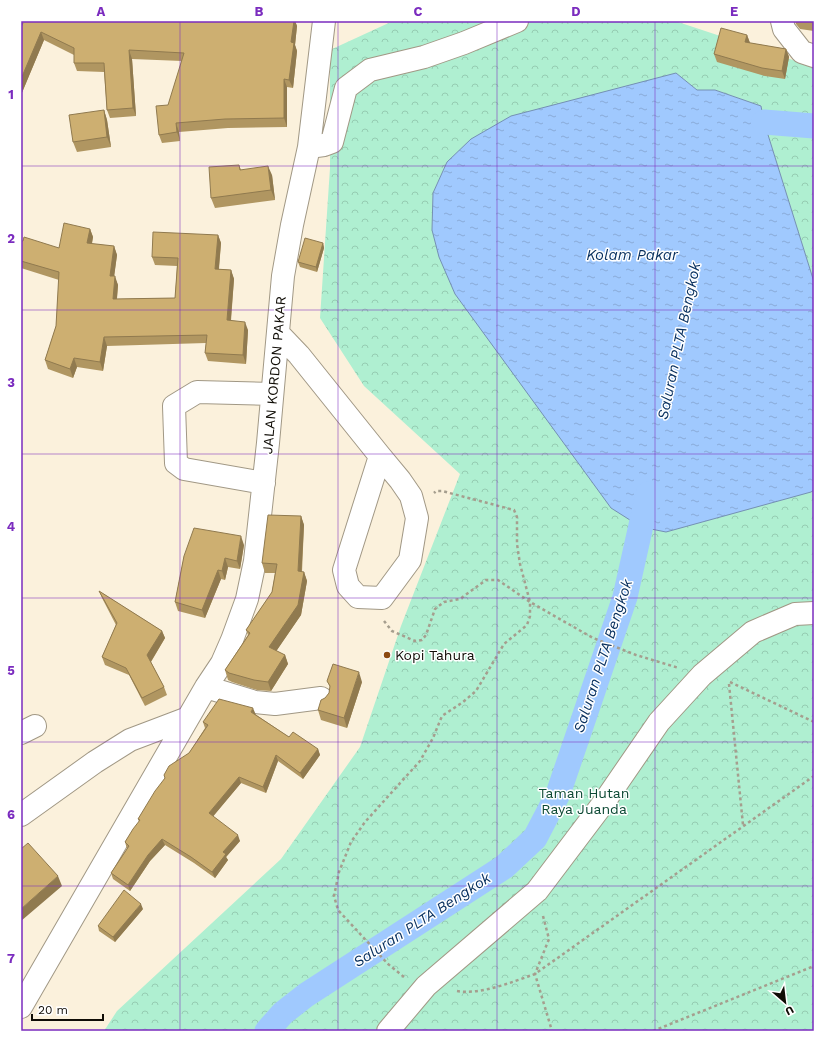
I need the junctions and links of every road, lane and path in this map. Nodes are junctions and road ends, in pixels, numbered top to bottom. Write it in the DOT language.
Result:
graph roads {
  1 [pos="324,21"];
  2 [pos="517,21"];
  3 [pos="782,21"];
  4 [pos="814,56"];
  5 [pos="309,147"];
  6 [pos="278,333"];
  7 [pos="272,394"];
  8 [pos="380,456"];
  9 [pos="264,483"];
  10 [pos="417,518"];
  11 [pos="382,598"];
  12 [pos="530,602"];
  13 [pos="814,613"];
  14 [pos="636,655"];
  15 [pos="206,687"];
  16 [pos="321,698"];
  17 [pos="188,718"];
  18 [pos="814,722"];
  19 [pos="814,776"];
  20 [pos="21,815"];
  21 [pos="743,825"];
  22 [pos="537,891"];
  23 [pos="814,966"];
  24 [pos="535,974"];
  25 [pos="426,986"];
  26 [pos="21,1007"];
  27 [pos="388,1031"];
  28 [pos="552,1031"];
  29 [pos="653,1031"];
  1 -- 5 [label="street, JALAN KORDON PAKAR"];
  2 -- 5 [label="street"];
  3 -- 4 [label="street"];
  5 -- 6 [label="street, JALAN KORDON PAKAR"];
  6 -- 7 [label="street, JALAN KORDON PAKAR"];
  6 -- 8 [label="street"];
  7 -- 9 [label="street, JALAN KORDON PAKAR"];
  7 -- 9 [label="street"];
  8 -- 10 [label="street"];
  8 -- 11 [label="street"];
  9 -- 15 [label="street, JALAN KORDON PAKAR"];
  10 -- 11 [label="street"];
  10 -- 12 [label="path"];
  11 -- 12 [label="path"];
  12 -- 14 [label="path"];
  12 -- 25 [label="path"];
  13 -- 22 [label="street"];
  15 -- 16 [label="street"];
  15 -- 17 [label="street, JALAN KORDON PAKAR"];
  17 -- 20 [label="street"];
  17 -- 26 [label="street, JALAN KORDON PAKAR"];
  18 -- 21 [label="path"];
  19 -- 21 [label="path"];
  21 -- 24 [label="path"];
  22 -- 24 [label="path"];
  22 -- 25 [label="street"];
  23 -- 29 [label="path"];
  24 -- 25 [label="path"];
  24 -- 28 [label="path"];
  25 -- 27 [label="street"];
}
